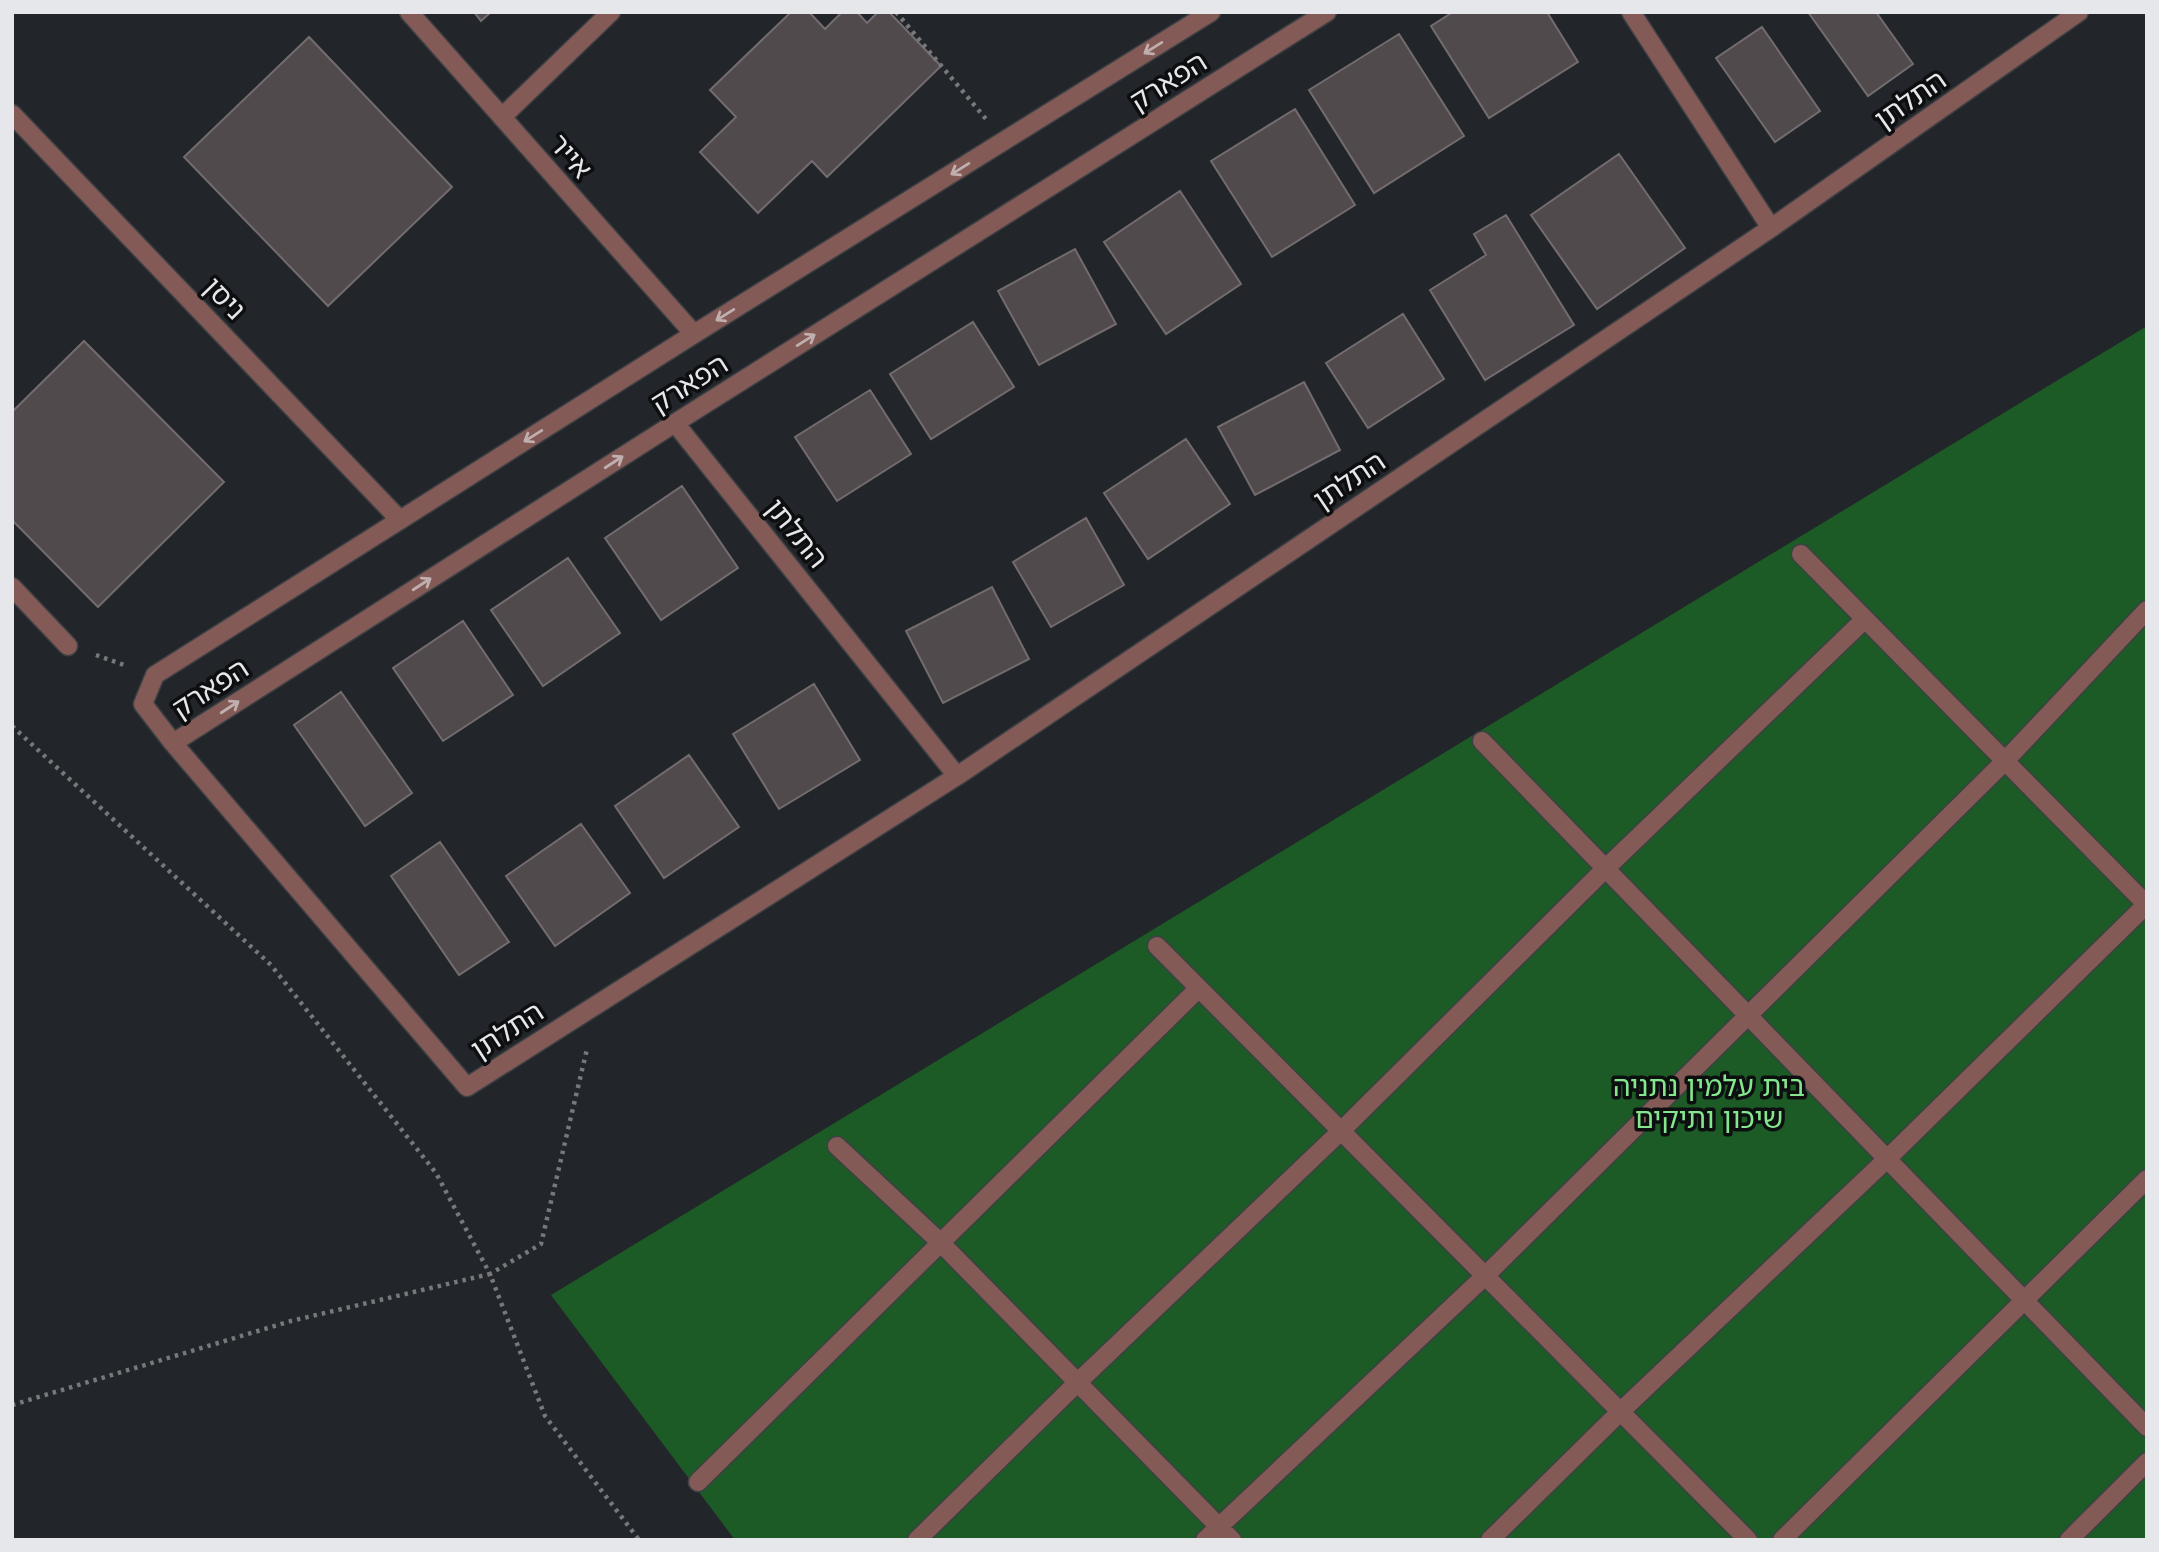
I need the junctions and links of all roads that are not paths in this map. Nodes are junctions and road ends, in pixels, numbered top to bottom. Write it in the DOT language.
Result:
graph roads {
  1 [pos="409,12"];
  2 [pos="611,12"];
  3 [pos="1211,12"];
  4 [pos="1327,12"];
  5 [pos="1631,12"];
  6 [pos="2079,12"];
  7 [pos="12,114"];
  8 [pos="502,117"];
  9 [pos="1771,228"];
  10 [pos="694,334"];
  11 [pos="675,422"];
  12 [pos="400,520"];
  13 [pos="1801,554"];
  14 [pos="12,587"];
  15 [pos="2147,610"];
  16 [pos="1866,619"];
  17 [pos="68,646"];
  18 [pos="1482,741"];
  19 [pos="173,743"];
  20 [pos="2005,761"];
  21 [pos="957,776"];
  22 [pos="1605,869"];
  23 [pos="2147,904"];
  24 [pos="1157,946"];
  25 [pos="1199,988"];
  26 [pos="1748,1016"];
  27 [pos="1342,1131"];
  28 [pos="837,1146"];
  29 [pos="1887,1159"];
  30 [pos="2147,1179"];
  31 [pos="940,1242"];
  32 [pos="1485,1276"];
  33 [pos="2023,1300"];
  34 [pos="1077,1383"];
  35 [pos="1620,1412"];
  36 [pos="2147,1427"];
  37 [pos="2147,1462"];
  38 [pos="698,1482"];
  39 [pos="1219,1526"];
  40 [pos="917,1540"];
  41 [pos="1205,1540"];
  42 [pos="1232,1540"];
  43 [pos="1490,1540"];
  44 [pos="1748,1540"];
  45 [pos="1782,1540"];
  46 [pos="2069,1540"];
  1 -- 8 [label="street, אייר"];
  2 -- 8 [label="street"];
  3 -- 10 [label="street, הפארק, one-way"];
  11 -- 4 [label="street, הפארק, one-way"];
  5 -- 9 [label="street"];
  6 -- 9 [label="street, התלתן"];
  7 -- 12 [label="street, ניסן"];
  8 -- 10 [label="street, אייר"];
  9 -- 21 [label="street, התלתן"];
  10 -- 12 [label="street, הפארק, one-way"];
  19 -- 11 [label="street, הפארק, one-way"];
  11 -- 21 [label="street, התלתן"];
  12 -- 19 [label="street, הפארק"];
  13 -- 16 [label="street"];
  14 -- 17 [label="street"];
  15 -- 20 [label="street"];
  16 -- 20 [label="street"];
  16 -- 22 [label="street"];
  18 -- 22 [label="street"];
  19 -- 21 [label="street, התלתן"];
  20 -- 23 [label="street"];
  20 -- 26 [label="street"];
  22 -- 26 [label="street"];
  22 -- 27 [label="street"];
  23 -- 29 [label="street"];
  24 -- 25 [label="street"];
  25 -- 27 [label="street"];
  25 -- 31 [label="street"];
  26 -- 29 [label="street"];
  26 -- 32 [label="street"];
  27 -- 32 [label="street"];
  27 -- 34 [label="street"];
  28 -- 31 [label="street"];
  29 -- 33 [label="street"];
  29 -- 35 [label="street"];
  30 -- 33 [label="street"];
  31 -- 34 [label="street"];
  31 -- 38 [label="street"];
  32 -- 35 [label="street"];
  32 -- 39 [label="street"];
  33 -- 36 [label="street"];
  33 -- 45 [label="street"];
  34 -- 39 [label="street"];
  34 -- 40 [label="street"];
  35 -- 43 [label="street"];
  35 -- 44 [label="street"];
  37 -- 46 [label="street"];
  39 -- 41 [label="street"];
  39 -- 42 [label="street"];
}
